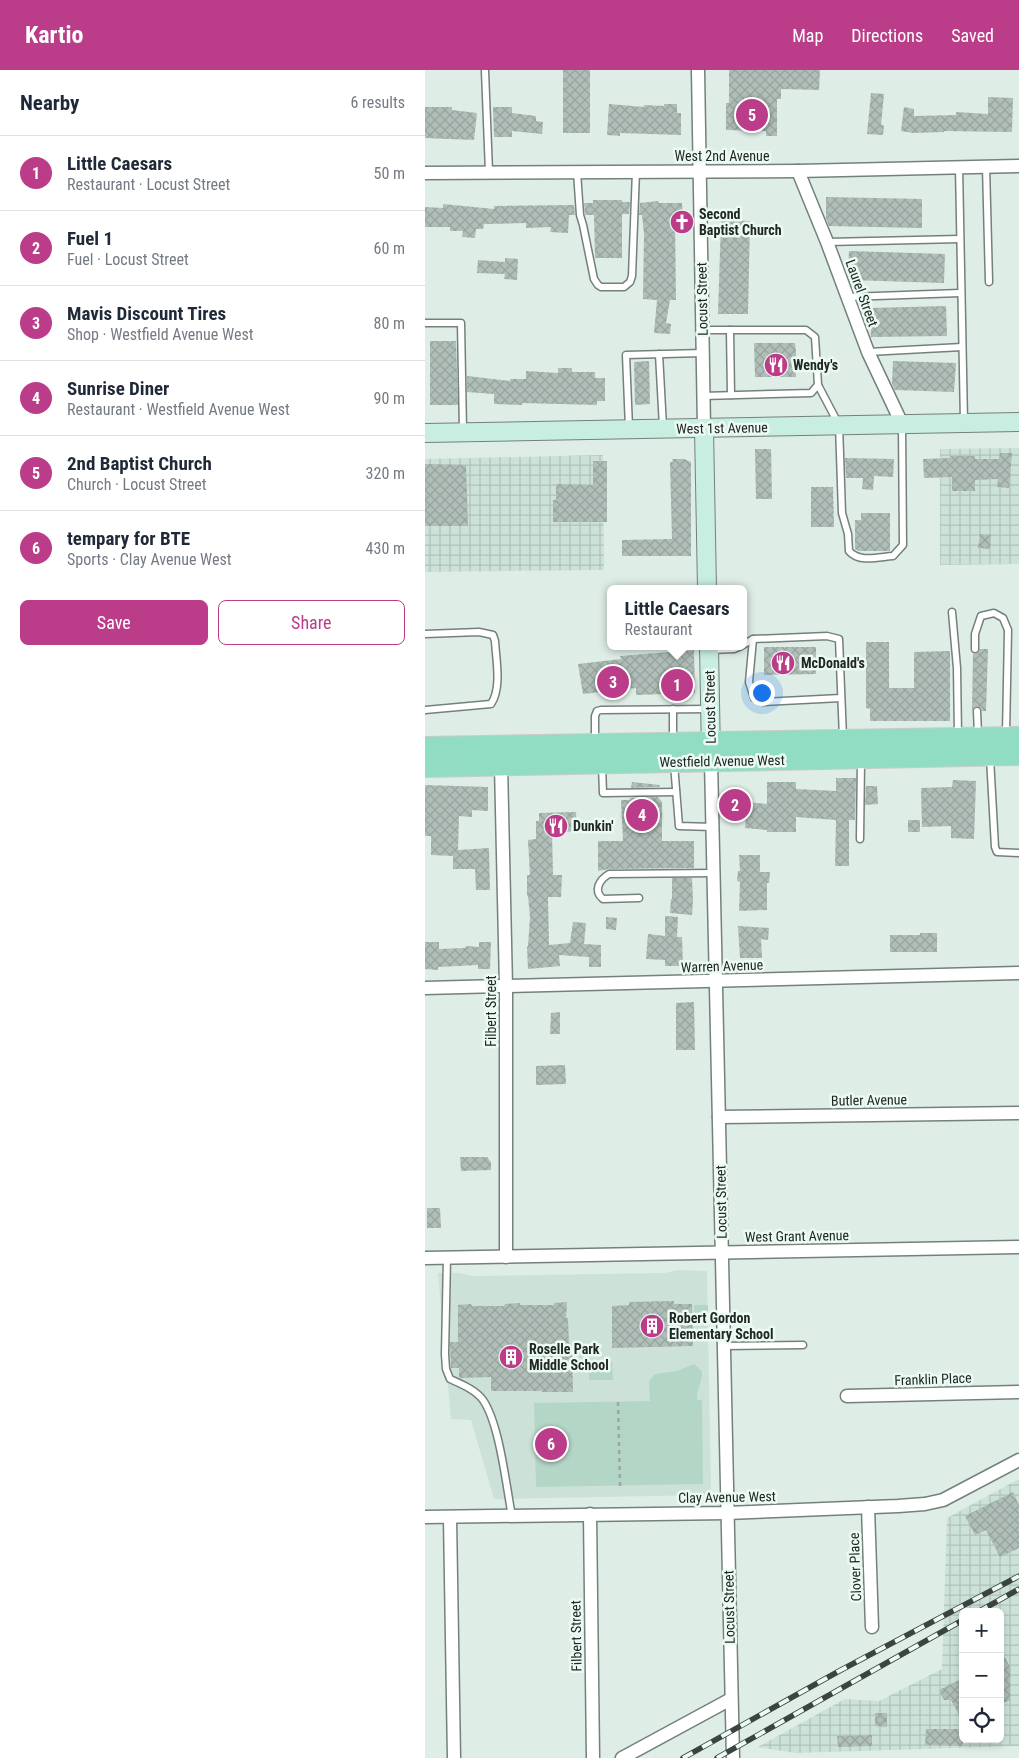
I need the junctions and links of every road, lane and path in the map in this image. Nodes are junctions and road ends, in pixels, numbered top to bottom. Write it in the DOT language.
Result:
graph roads {
  1 [pos="698,70"];
  2 [pos="485,71"];
  3 [pos="986,166"];
  4 [pos="1019,166"];
  5 [pos="959,167"];
  6 [pos="577,171"];
  7 [pos="636,171"];
  8 [pos="699,171"];
  9 [pos="798,171"];
  10 [pos="425,172"];
  11 [pos="489,172"];
  12 [pos="960,239"];
  13 [pos="827,242"];
  14 [pos="989,282"];
  15 [pos="960,294"];
  16 [pos="848,297"];
  17 [pos="425,323"];
  18 [pos="702,330"];
  19 [pos="730,330"];
  20 [pos="962,347"];
  21 [pos="868,352"];
  22 [pos="703,353"];
  23 [pos="659,354"];
  24 [pos="818,385"];
  25 [pos="731,395"];
  26 [pos="703,396"];
  27 [pos="1019,422"];
  28 [pos="964,423"];
  29 [pos="902,424"];
  30 [pos="839,425"];
  31 [pos="704,428"];
  32 [pos="629,429"];
  33 [pos="663,429"];
  34 [pos="463,432"];
  35 [pos="425,433"];
  36 [pos="707,585"];
  37 [pos="952,612"];
  38 [pos="425,634"];
  39 [pos="753,639"];
  40 [pos="747,643"];
  41 [pos="975,649"];
  42 [pos="709,650"];
  43 [pos="841,698"];
  44 [pos="673,709"];
  45 [pos="710,709"];
  46 [pos="425,710"];
  47 [pos="977,710"];
  48 [pos="979,737"];
  49 [pos="1013,737"];
  50 [pos="958,738"];
  51 [pos="843,739"];
  52 [pos="711,741"];
  53 [pos="673,742"];
  54 [pos="595,744"];
  55 [pos="425,747"];
  56 [pos="1019,755"];
  57 [pos="990,756"];
  58 [pos="861,759"];
  59 [pos="674,762"];
  60 [pos="711,762"];
  61 [pos="602,764"];
  62 [pos="501,765"];
  63 [pos="425,767"];
  64 [pos="676,792"];
  65 [pos="713,827"];
  66 [pos="860,839"];
  67 [pos="1019,854"];
  68 [pos="714,873"];
  69 [pos="639,898"];
  70 [pos="1019,973"];
  71 [pos="717,982"];
  72 [pos="506,987"];
  73 [pos="425,988"];
  74 [pos="1019,1113"];
  75 [pos="719,1117"];
  76 [pos="1019,1247"];
  77 [pos="721,1253"];
  78 [pos="506,1256"];
  79 [pos="447,1257"];
  80 [pos="425,1258"];
  81 [pos="803,1345"];
  82 [pos="724,1346"];
  83 [pos="1019,1392"];
  84 [pos="847,1396"];
  85 [pos="618,1402"];
  86 [pos="1019,1460"];
  87 [pos="620,1486"];
  88 [pos="868,1507"];
  89 [pos="727,1513"];
  90 [pos="590,1514"];
  91 [pos="512,1516"];
  92 [pos="425,1518"];
  93 [pos="450,1518"];
  94 [pos="872,1627"];
  95 [pos="731,1699"];
  96 [pos="454,1758"];
  97 [pos="593,1758"];
  98 [pos="623,1758"];
  99 [pos="733,1758"];
  1 -- 8 [label="street, Locust Street"];
  2 -- 11 [label="lane"];
  3 -- 4 [label="street, West 2nd Avenue"];
  3 -- 5 [label="street, West 2nd Avenue"];
  3 -- 14 [label="lane"];
  5 -- 9 [label="street, West 2nd Avenue"];
  5 -- 12 [label="lane"];
  6 -- 7 [label="street, West 2nd Avenue"];
  6 -- 7 [label="lane"];
  6 -- 11 [label="street, West 2nd Avenue"];
  7 -- 8 [label="street, West 2nd Avenue"];
  8 -- 9 [label="street, West 2nd Avenue"];
  8 -- 18 [label="street, Locust Street"];
  9 -- 13 [label="street, Laurel Street"];
  10 -- 11 [label="street, West 2nd Avenue"];
  12 -- 13 [label="lane"];
  12 -- 15 [label="lane"];
  13 -- 16 [label="street, Laurel Street"];
  15 -- 16 [label="lane"];
  15 -- 20 [label="lane"];
  16 -- 21 [label="street, Laurel Street"];
  17 -- 34 [label="lane"];
  18 -- 19 [label="lane"];
  18 -- 22 [label="street, Locust Street"];
  19 -- 24 [label="lane"];
  19 -- 25 [label="lane"];
  20 -- 21 [label="lane"];
  20 -- 28 [label="lane"];
  21 -- 29 [label="street, Laurel Street"];
  22 -- 23 [label="lane"];
  22 -- 26 [label="street, Locust Street"];
  23 -- 32 [label="lane"];
  23 -- 33 [label="lane"];
  24 -- 25 [label="lane"];
  24 -- 30 [label="lane"];
  25 -- 26 [label="lane"];
  26 -- 31 [label="street, Locust Street"];
  27 -- 28 [label="street, West 1st Avenue"];
  28 -- 29 [label="street, West 1st Avenue"];
  29 -- 30 [label="street, West 1st Avenue"];
  29 -- 30 [label="lane"];
  30 -- 31 [label="street, West 1st Avenue"];
  31 -- 33 [label="street, West 1st Avenue"];
  31 -- 36 [label="street, Locust Street"];
  32 -- 33 [label="street, West 1st Avenue"];
  32 -- 34 [label="street, West 1st Avenue"];
  34 -- 35 [label="street, West 1st Avenue"];
  37 -- 50 [label="lane"];
  38 -- 46 [label="lane"];
  39 -- 40 [label="lane"];
  39 -- 43 [label="lane"];
  39 -- 43 [label="lane"];
  41 -- 49 [label="lane"];
  42 -- 45 [label="street, Locust Street"];
  43 -- 51 [label="lane"];
  44 -- 45 [label="lane"];
  44 -- 53 [label="lane"];
  44 -- 54 [label="lane"];
  45 -- 52 [label="street, Locust Street"];
  47 -- 48 [label="lane"];
  48 -- 49 [label="main road, Westfield Avenue West"];
  48 -- 50 [label="main road, Westfield Avenue West"];
  50 -- 51 [label="main road, Westfield Avenue West"];
  51 -- 52 [label="main road, Westfield Avenue West"];
  52 -- 53 [label="main road, Westfield Avenue West"];
  52 -- 60 [label="street, Locust Street"];
  53 -- 54 [label="main road, Westfield Avenue West"];
  54 -- 55 [label="main road, Westfield Avenue West"];
  56 -- 57 [label="main road, Westfield Avenue West"];
  57 -- 58 [label="main road, Westfield Avenue West"];
  57 -- 67 [label="lane"];
  58 -- 60 [label="main road, Westfield Avenue West"];
  58 -- 66 [label="lane"];
  59 -- 60 [label="main road, Westfield Avenue West"];
  59 -- 61 [label="main road, Westfield Avenue West"];
  59 -- 64 [label="lane"];
  60 -- 65 [label="street, Locust Street"];
  61 -- 62 [label="main road, Westfield Avenue West"];
  61 -- 64 [label="lane"];
  62 -- 63 [label="main road, Westfield Avenue West"];
  62 -- 72 [label="street, Filbert Street"];
  64 -- 65 [label="lane"];
  65 -- 68 [label="street, Locust Street"];
  68 -- 69 [label="lane"];
  68 -- 71 [label="street, Locust Street"];
  70 -- 71 [label="street, Warren Avenue"];
  71 -- 72 [label="street, Warren Avenue"];
  71 -- 75 [label="street, Locust Street"];
  72 -- 73 [label="street, Warren Avenue"];
  72 -- 78 [label="street, Filbert Street"];
  74 -- 75 [label="street, Butler Avenue"];
  75 -- 77 [label="street, Locust Street"];
  76 -- 77 [label="street, West Grant Avenue"];
  77 -- 78 [label="street, West Grant Avenue"];
  77 -- 82 [label="street, Locust Street"];
  78 -- 79 [label="street, West Grant Avenue"];
  79 -- 80 [label="street, West Grant Avenue"];
  79 -- 91 [label="lane"];
  81 -- 82 [label="lane"];
  82 -- 89 [label="street, Locust Street"];
  83 -- 84 [label="street, Franklin Place"];
  85 -- 87 [label="path"];
  86 -- 88 [label="street, Clay Avenue West"];
  88 -- 89 [label="street, Clay Avenue West"];
  88 -- 94 [label="street, Clover Place"];
  89 -- 90 [label="street, Clay Avenue West"];
  89 -- 95 [label="street, Locust Street"];
  90 -- 91 [label="street, Clay Avenue West"];
  90 -- 97 [label="street, Filbert Street"];
  91 -- 93 [label="street, Clay Avenue West"];
  92 -- 93 [label="street, Clay Avenue West"];
  93 -- 96 [label="street"];
  95 -- 98 [label="street"];
  95 -- 99 [label="street, Locust Street"];
}
